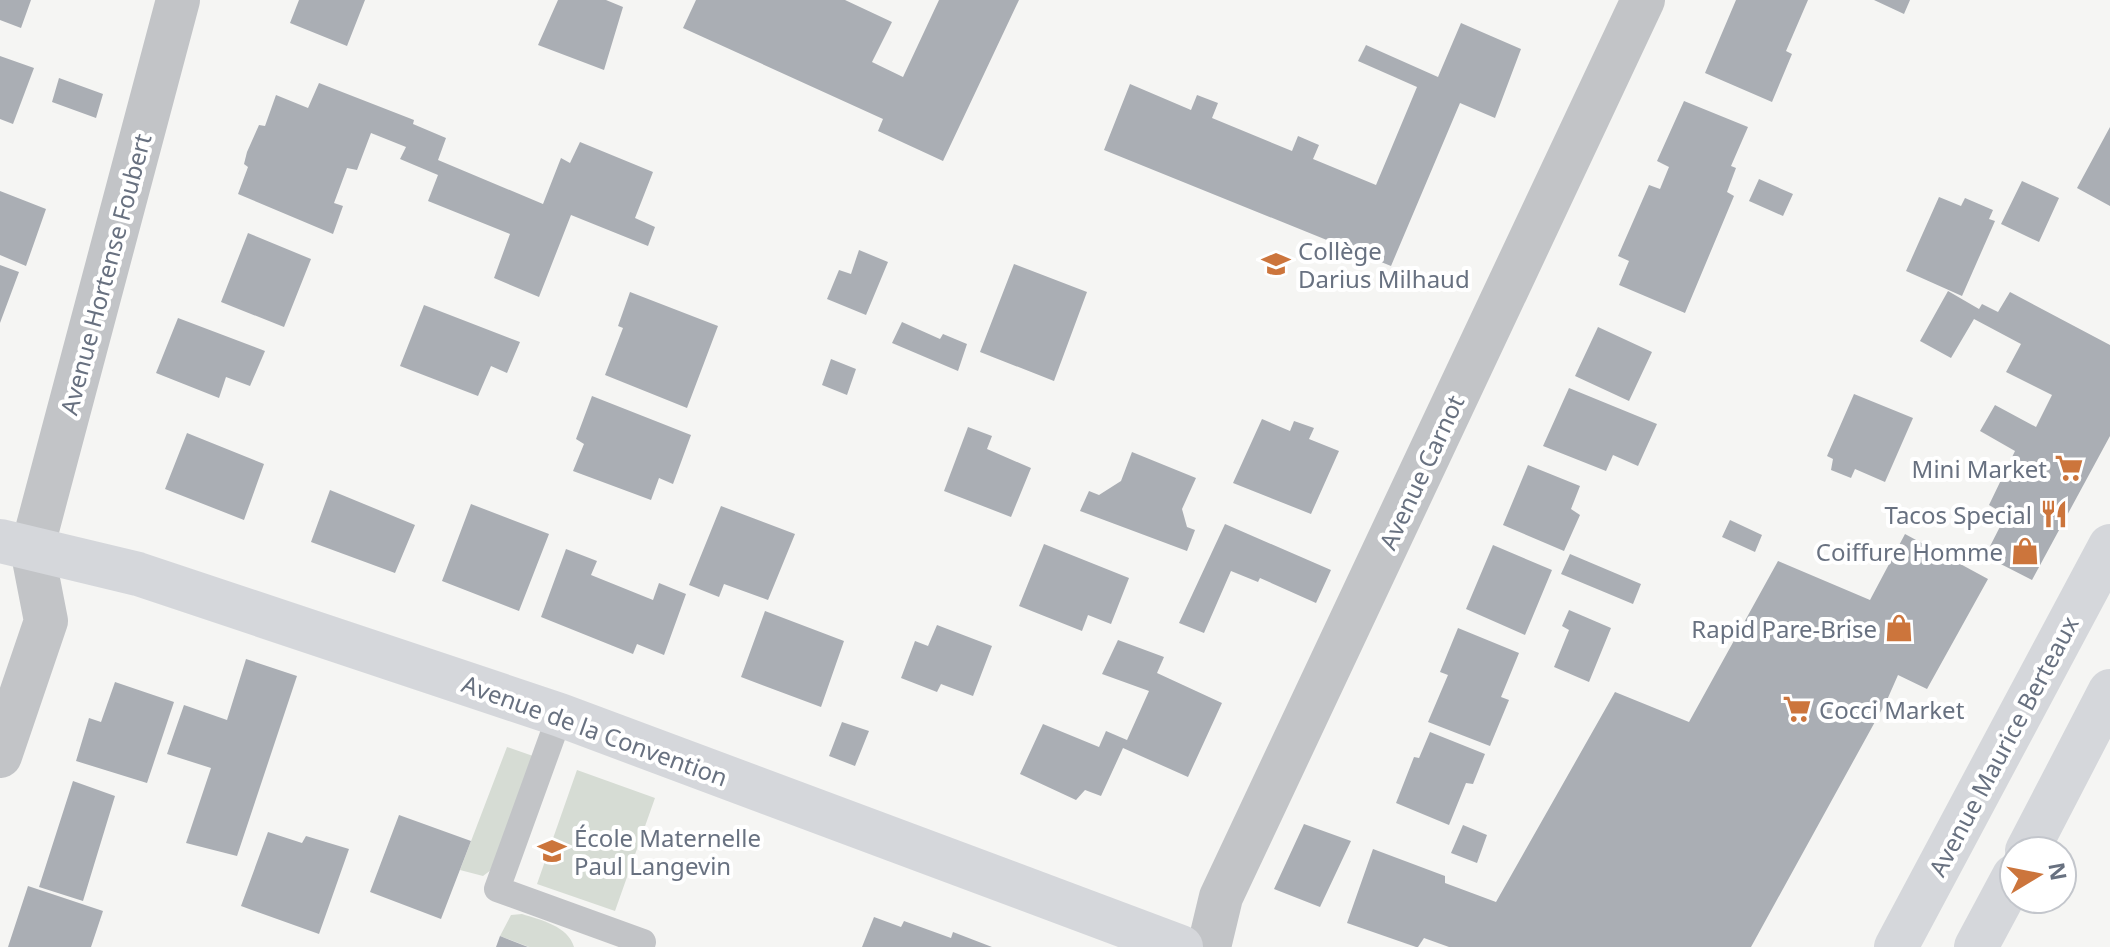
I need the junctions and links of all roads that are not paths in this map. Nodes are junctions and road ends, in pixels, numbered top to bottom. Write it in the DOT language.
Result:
graph roads {
  1 [pos="178,0"];
  2 [pos="1643,0"];
  3 [pos="16,545"];
  4 [pos="2110,546"];
  5 [pos="2110,691"];
  6 [pos="560,715"];
  7 [pos="0,756"];
  8 [pos="2035,835"];
  9 [pos="1998,906"];
  10 [pos="641,947"];
  11 [pos="1181,947"];
  12 [pos="1209,947"];
  13 [pos="1896,947"];
  14 [pos="1976,947"];
  1 -- 3 [label="street, Avenue Hortense Foubert"];
  2 -- 12 [label="street, Avenue Carnot"];
  3 -- 6 [label="street, Avenue de la Convention"];
  3 -- 7 [label="street"];
  4 -- 13 [label="street, Avenue Maurice Berteaux"];
  5 -- 8 [label="street"];
  6 -- 10 [label="lane"];
  6 -- 11 [label="street, Avenue de la Convention"];
  9 -- 14 [label="street"];
}
